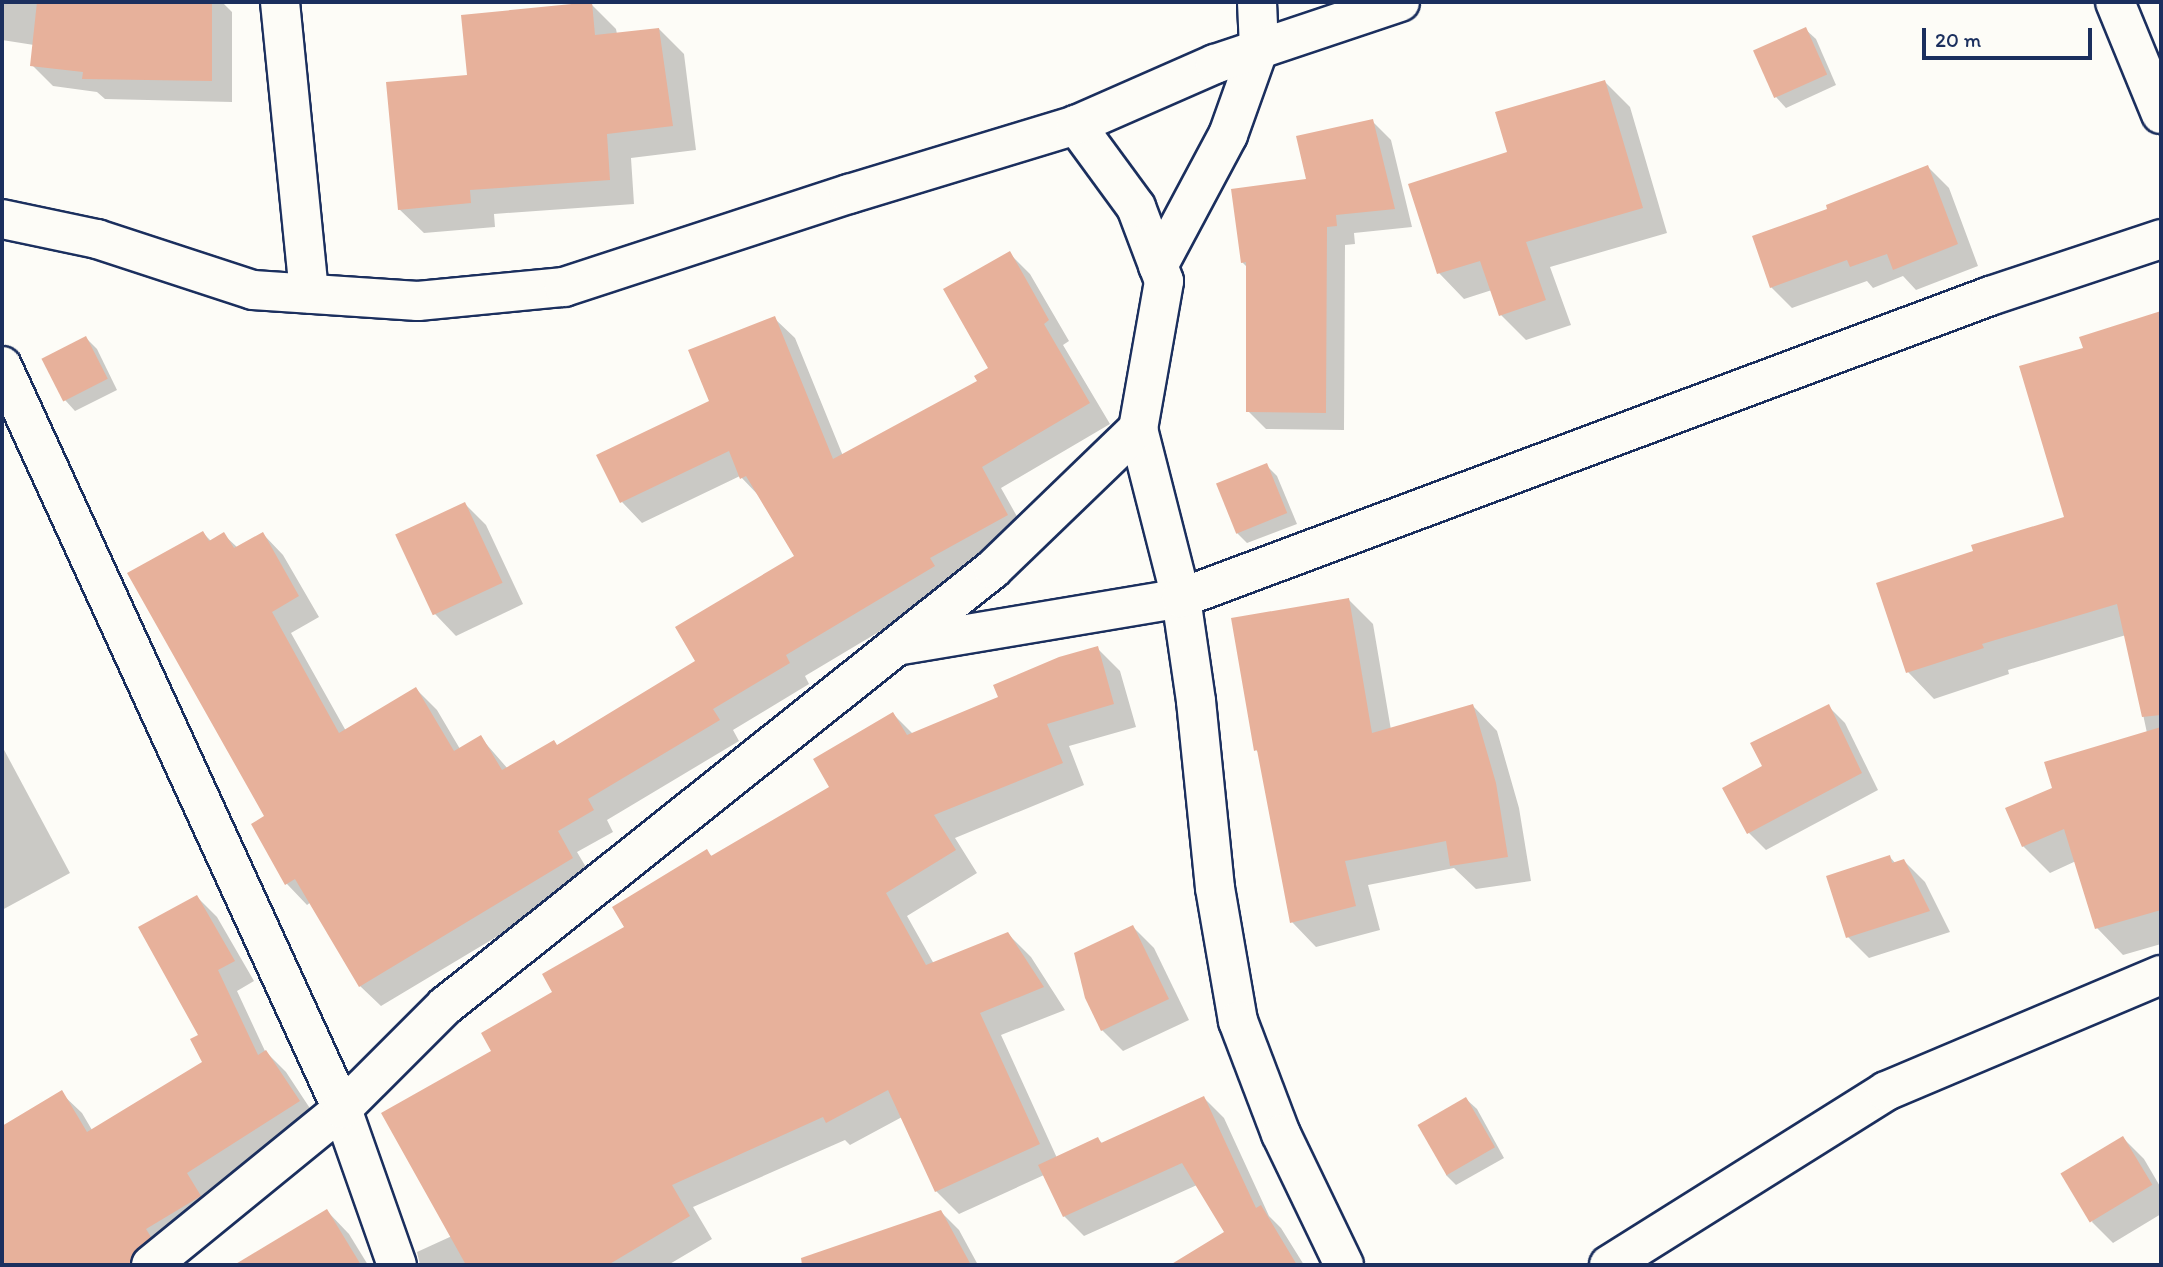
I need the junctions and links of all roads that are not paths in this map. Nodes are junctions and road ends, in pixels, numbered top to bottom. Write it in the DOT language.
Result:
graph roads {
  1 [pos="280,2"];
  2 [pos="1257,2"];
  3 [pos="1399,2"];
  4 [pos="2115,2"];
  5 [pos="1259,48"];
  6 [pos="2161,114"];
  7 [pos="1076,125"];
  8 [pos="2,219"];
  9 [pos="2161,239"];
  10 [pos="1158,267"];
  11 [pos="309,294"];
  12 [pos="2,366"];
  13 [pos="1138,429"];
  14 [pos="1181,598"];
  15 [pos="898,645"];
  16 [pos="2161,975"];
  17 [pos="342,1109"];
  18 [pos="152,1265"];
  19 [pos="397,1265"];
  20 [pos="1344,1265"];
  21 [pos="1609,1265"];
  1 -- 11 [label="street"];
  2 -- 5 [label="street"];
  3 -- 5 [label="street"];
  4 -- 6 [label="street"];
  5 -- 7 [label="street"];
  5 -- 10 [label="street"];
  7 -- 10 [label="street"];
  7 -- 11 [label="street"];
  8 -- 11 [label="street"];
  9 -- 14 [label="street"];
  10 -- 13 [label="street"];
  12 -- 17 [label="street"];
  13 -- 14 [label="street"];
  13 -- 15 [label="street"];
  14 -- 15 [label="street"];
  14 -- 20 [label="street"];
  15 -- 17 [label="street"];
  16 -- 21 [label="street"];
  17 -- 18 [label="street"];
  17 -- 19 [label="street"];
}
